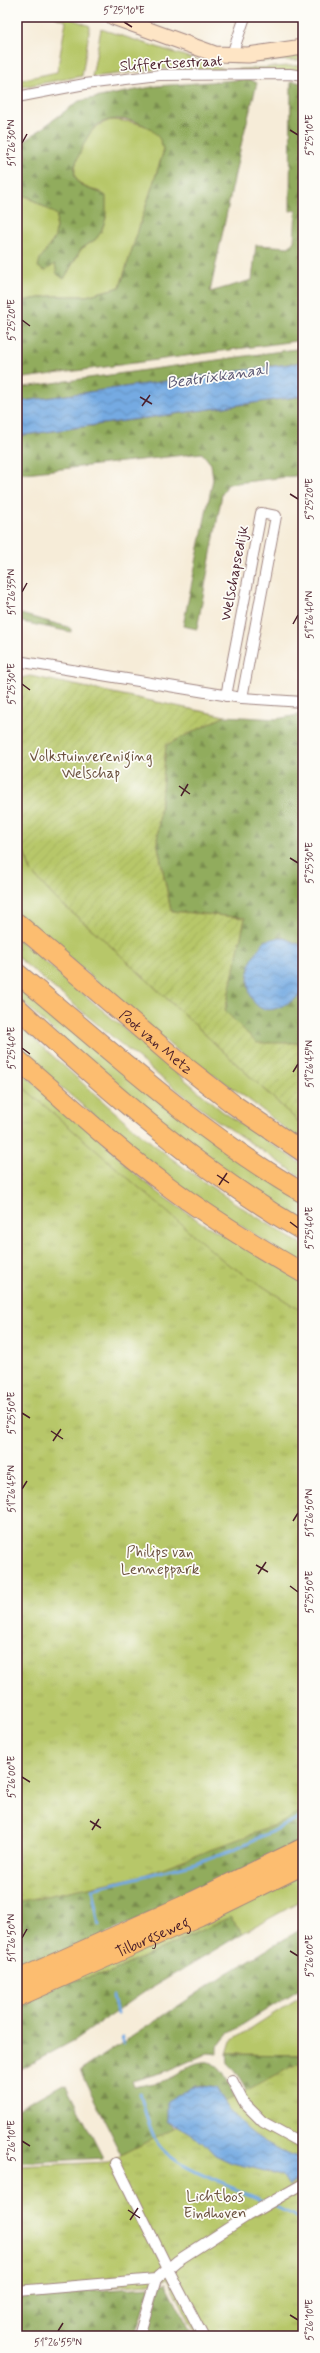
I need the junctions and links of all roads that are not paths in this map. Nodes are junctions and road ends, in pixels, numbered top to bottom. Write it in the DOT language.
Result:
graph roads {
  1 [pos="245,17"];
  2 [pos="121,18"];
  3 [pos="303,48"];
  4 [pos="232,54"];
  5 [pos="303,76"];
  6 [pos="17,97"];
  7 [pos="17,661"];
  8 [pos="226,696"];
  9 [pos="242,698"];
  10 [pos="303,702"];
  11 [pos="17,923"];
  12 [pos="17,973"];
  13 [pos="17,1007"];
  14 [pos="17,1059"];
  15 [pos="303,1152"];
  16 [pos="303,1193"];
  17 [pos="303,1231"];
  18 [pos="303,1273"];
  19 [pos="303,1848"];
  20 [pos="303,1865"];
  21 [pos="283,1867"];
  22 [pos="17,1980"];
  23 [pos="17,1996"];
  24 [pos="232,2080"];
  25 [pos="303,2144"];
  26 [pos="116,2163"];
  27 [pos="303,2184"];
  28 [pos="168,2270"];
  29 [pos="156,2279"];
  30 [pos="17,2291"];
  31 [pos="139,2336"];
  32 [pos="203,2336"];
  1 -- 4 [label="street"];
  2 -- 4 [label="street"];
  3 -- 4 [label="street"];
  5 -- 6 [label="street, Sliffertsestraat"];
  7 -- 8 [label="street"];
  8 -- 9 [label="street"];
  8 -- 9 [label="street, Welschapsedijk"];
  9 -- 10 [label="street"];
  11 -- 15 [label="highway, Poot van Metz"];
  12 -- 16 [label="highway"];
  13 -- 17 [label="highway"];
  14 -- 18 [label="highway"];
  19 -- 21 [label="highway"];
  20 -- 21 [label="highway"];
  21 -- 22 [label="highway, Tilburgseweg"];
  21 -- 23 [label="highway, Tilburgseweg"];
  24 -- 25 [label="street"];
  26 -- 28 [label="street"];
  27 -- 28 [label="street"];
  28 -- 29 [label="street"];
  28 -- 32 [label="street"];
  29 -- 30 [label="street"];
  29 -- 31 [label="street"];
}
